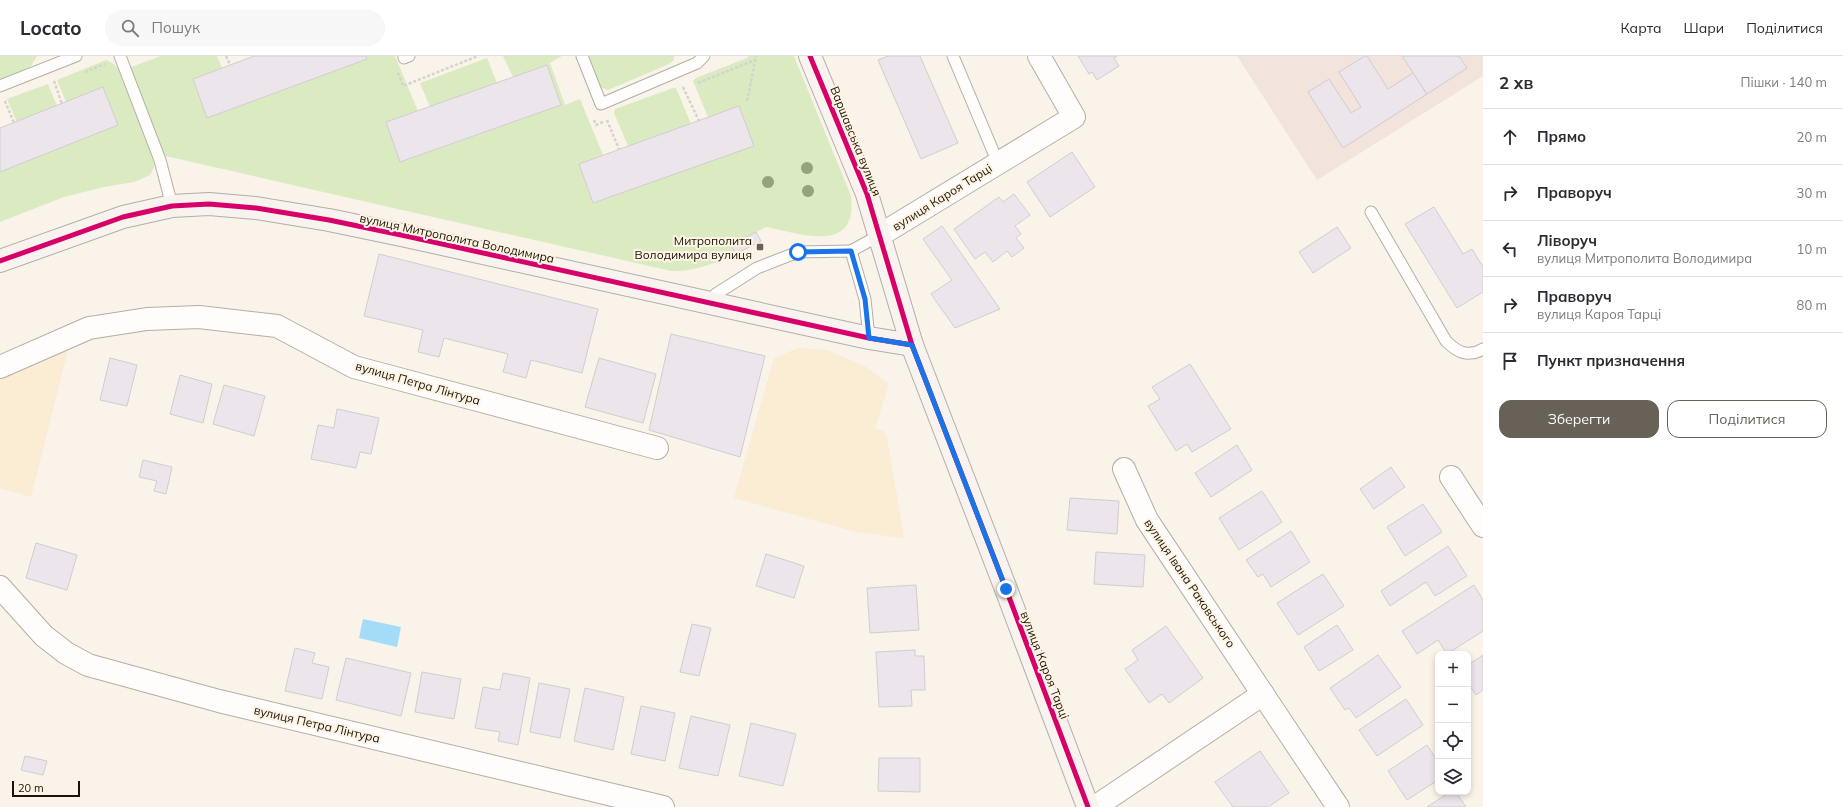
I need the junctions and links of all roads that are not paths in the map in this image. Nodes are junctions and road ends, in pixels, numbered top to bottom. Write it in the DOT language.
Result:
graph roads {
  1 [pos="76,56"];
  2 [pos="120,56"];
  3 [pos="404,56"];
  4 [pos="409,56"];
  5 [pos="582,56"];
  6 [pos="704,56"];
  7 [pos="810,56"];
  8 [pos="953,56"];
  9 [pos="1039,56"];
  10 [pos="52,63"];
  11 [pos="1,91"];
  12 [pos="998,163"];
  13 [pos="172,206"];
  14 [pos="1370,212"];
  15 [pos="880,235"];
  16 [pos="851,251"];
  17 [pos="0,261"];
  18 [pos="709,303"];
  19 [pos="869,338"];
  20 [pos="912,345"];
  21 [pos="1483,349"];
  22 [pos="0,367"];
  23 [pos="656,448"];
  24 [pos="1124,469"];
  25 [pos="1451,477"];
  26 [pos="1483,526"];
  27 [pos="0,586"];
  28 [pos="1263,694"];
  29 [pos="663,807"];
  30 [pos="1088,807"];
  31 [pos="1095,807"];
  32 [pos="1338,807"];
  1 -- 10 [label="lane"];
  2 -- 13 [label="lane"];
  3 -- 4 [label="lane"];
  5 -- 6 [label="lane"];
  7 -- 15 [label="street, Варшавська вулиця"];
  8 -- 12 [label="lane"];
  9 -- 12 [label="street, вулиця Кароя Тарці"];
  10 -- 11 [label="lane"];
  12 -- 15 [label="street, вулиця Кароя Тарці"];
  13 -- 17 [label="street, вулиця Митрополита Володимира"];
  13 -- 18 [label="street, вулиця Митрополита Володимира"];
  14 -- 21 [label="lane"];
  15 -- 16 [label="lane"];
  15 -- 20 [label="street, вулиця Кароя Тарці"];
  16 -- 18 [label="lane"];
  16 -- 19 [label="lane"];
  18 -- 19 [label="street, вулиця Митрополита Володимира"];
  19 -- 20 [label="street, вулиця Митрополита Володимира"];
  20 -- 30 [label="street, вулиця Кароя Тарці"];
  22 -- 23 [label="street, вулиця Петра Лінтура"];
  24 -- 28 [label="street, вулиця Івана Раковського"];
  25 -- 26 [label="street"];
  27 -- 29 [label="street, вулиця Петра Лінтура"];
  28 -- 31 [label="street"];
  28 -- 32 [label="street, вулиця Івана Раковського"];
}
